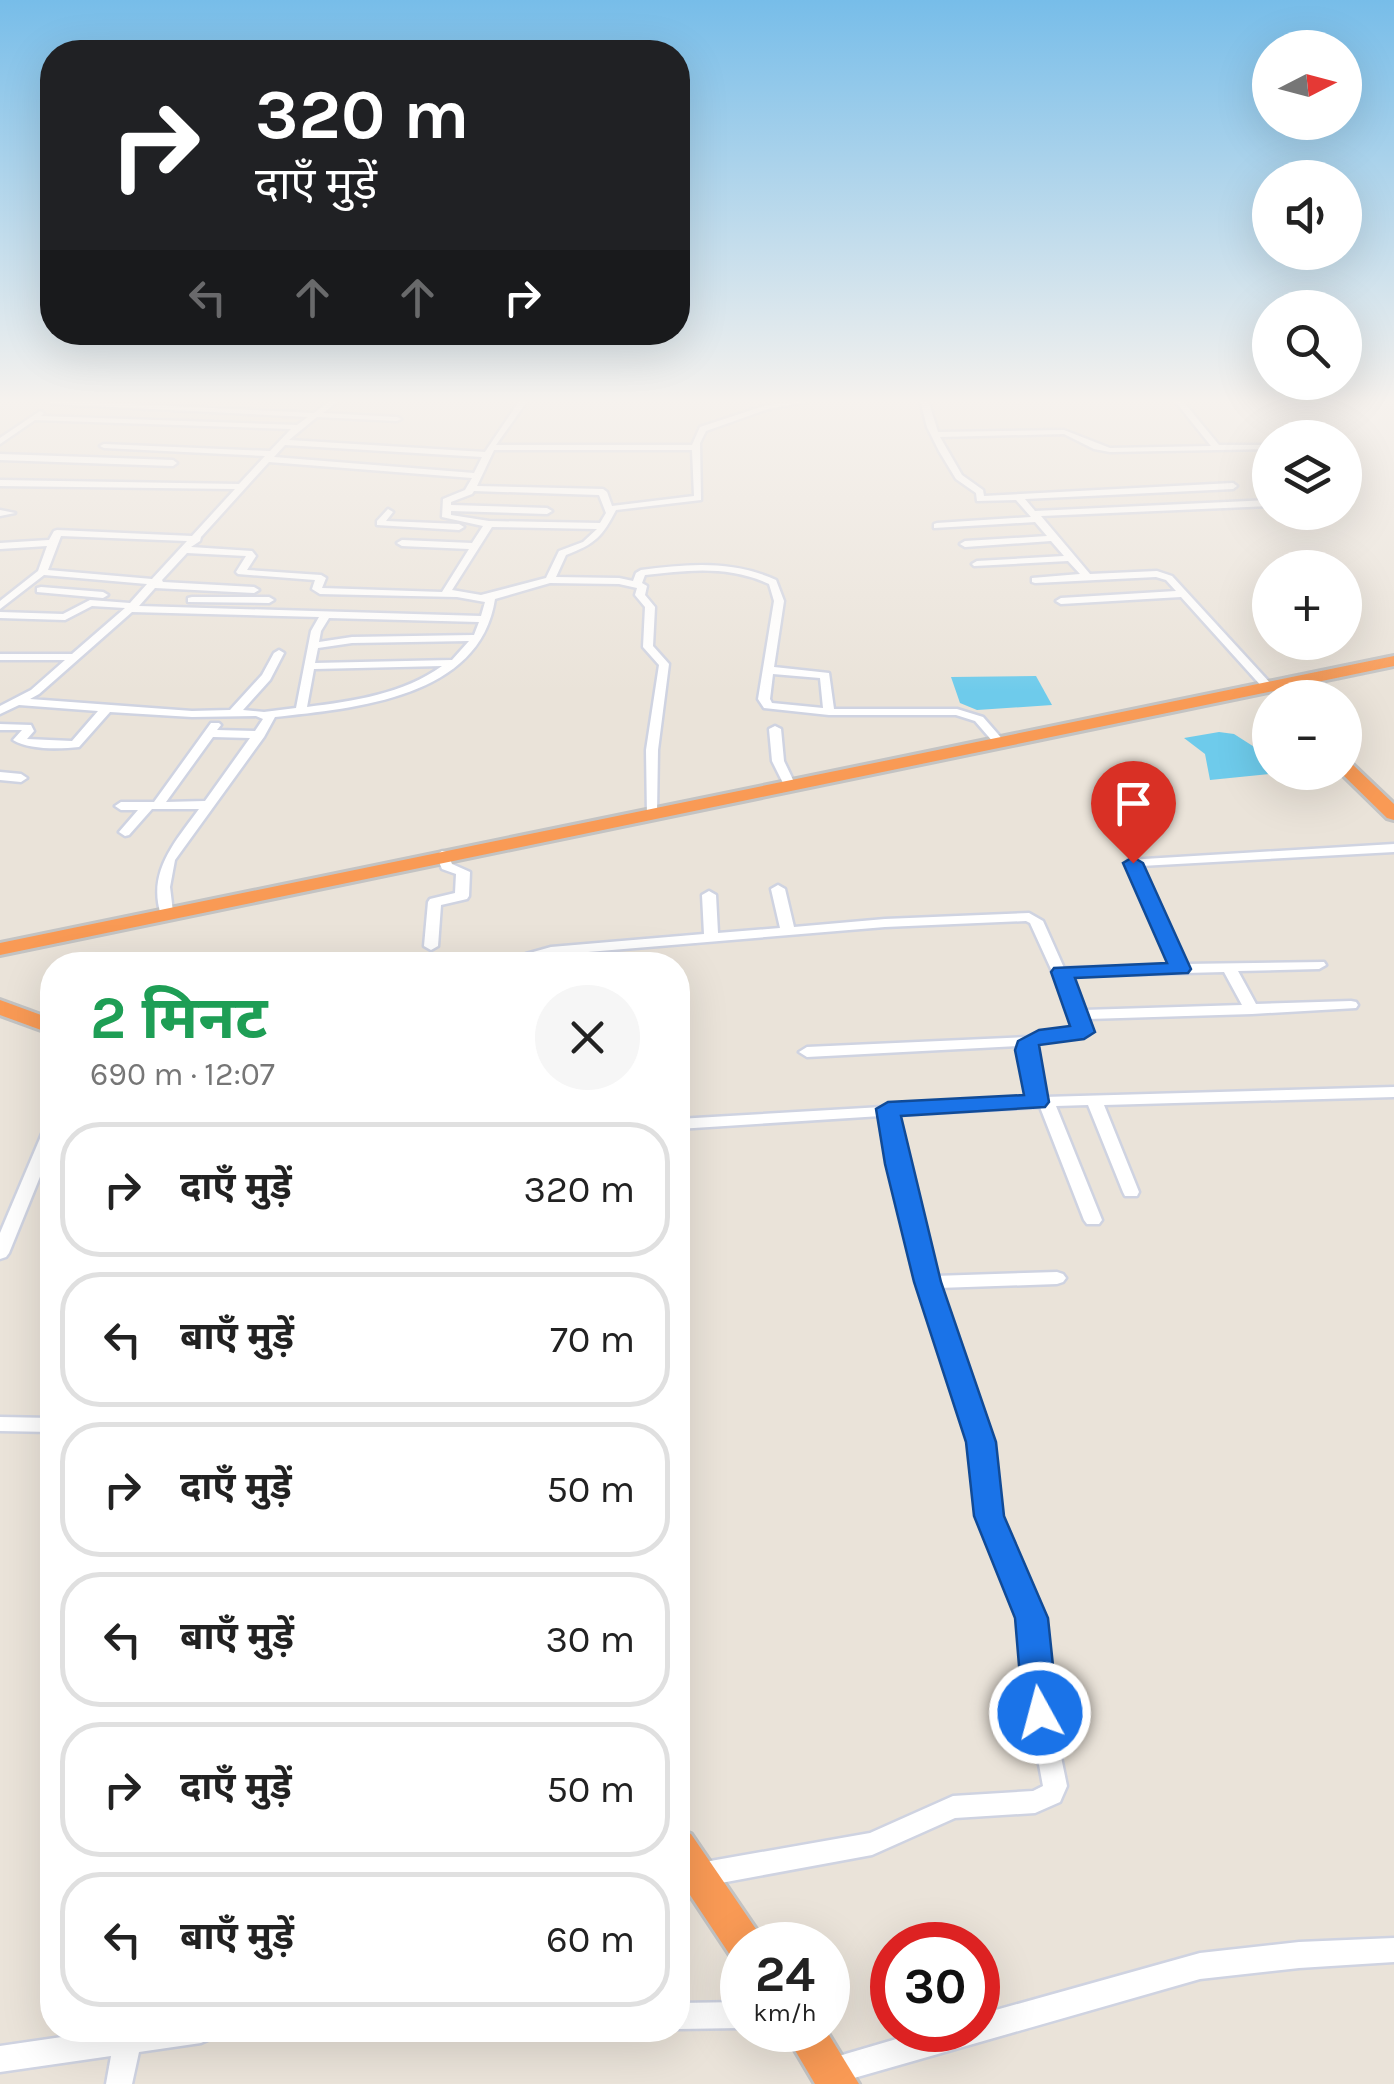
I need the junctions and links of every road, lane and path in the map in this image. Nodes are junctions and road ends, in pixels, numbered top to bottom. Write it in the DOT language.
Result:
graph roads {
  1 [pos="234,497"];
  2 [pos="452,497"];
  3 [pos="604,497"];
  4 [pos="698,497"];
  5 [pos="980,497"];
  6 [pos="1047,497"];
  7 [pos="1199,497"];
  8 [pos="1020,499"];
  9 [pos="1252,504"];
  10 [pos="1206,505"];
  11 [pos="446,508"];
  12 [pos="547,511"];
  13 [pos="388,512"];
  14 [pos="608,512"];
  15 [pos="426,513"];
  16 [pos="1038,517"];
  17 [pos="975,523"];
  18 [pos="418,525"];
  19 [pos="488,526"];
  20 [pos="604,526"];
  21 [pos="936,526"];
  22 [pos="1055,538"];
  23 [pos="197,539"];
  24 [pos="990,542"];
  25 [pos="402,543"];
  26 [pos="55,544"];
  27 [pos="965,544"];
  28 [pos="0,546"];
  29 [pos="476,546"];
  30 [pos="186,550"];
  31 [pos="1071,558"];
  32 [pos="977,564"];
  33 [pos="42,572"];
  34 [pos="284,576"];
  35 [pos="1087,577"];
  36 [pos="550,580"];
  37 [pos="1034,580"];
  38 [pos="638,582"];
  39 [pos="156,583"];
  40 [pos="41,590"];
  41 [pos="254,590"];
  42 [pos="431,594"];
  43 [pos="1184,594"];
  44 [pos="453,595"];
  45 [pos="485,597"];
  46 [pos="192,600"];
  47 [pos="268,600"];
  48 [pos="1061,602"];
  49 [pos="135,604"];
  50 [pos="0,606"];
  51 [pos="261,612"];
  52 [pos="327,613"];
  53 [pos="0,615"];
  54 [pos="420,616"];
  55 [pos="485,618"];
  56 [pos="477,638"];
  57 [pos="313,646"];
  58 [pos="279,653"];
  59 [pos="76,657"];
  60 [pos="0,658"];
  61 [pos="1394,661"];
  62 [pos="456,663"];
  63 [pos="309,666"];
  64 [pos="768,670"];
  65 [pos="1258,680"];
  66 [pos="1314,680"];
  67 [pos="1252,694"];
  68 [pos="20,702"];
  69 [pos="106,710"];
  70 [pos="301,710"];
  71 [pos="0,711"];
  72 [pos="830,712"];
  73 [pos="233,714"];
  74 [pos="265,714"];
  75 [pos="0,726"];
  76 [pos="776,729"];
  77 [pos="260,735"];
  78 [pos="998,741"];
  79 [pos="0,776"];
  80 [pos="21,778"];
  81 [pos="1362,783"];
  82 [pos="788,784"];
  83 [pos="208,805"];
  84 [pos="121,806"];
  85 [pos="153,806"];
  86 [pos="651,813"];
  87 [pos="1394,814"];
  88 [pos="126,832"];
  89 [pos="1394,848"];
  90 [pos="442,855"];
  91 [pos="778,889"];
  92 [pos="709,895"];
  93 [pos="166,912"];
  94 [pos="788,931"];
  95 [pos="711,938"];
  96 [pos="431,946"];
  97 [pos="0,949"];
  98 [pos="545,952"];
  99 [pos="1319,964"];
  100 [pos="1228,967"];
  101 [pos="1180,969"];
  102 [pos="1062,972"];
  103 [pos="1351,1005"];
  104 [pos="0,1007"];
  105 [pos="1252,1010"];
  106 [pos="1080,1016"];
  107 [pos="40,1022"];
  108 [pos="1029,1041"];
  109 [pos="807,1052"];
  110 [pos="1394,1092"];
  111 [pos="1094,1100"];
  112 [pos="1042,1102"];
  113 [pos="888,1109"];
  114 [pos="690,1123"];
  115 [pos="40,1158"];
  116 [pos="1130,1192"];
  117 [pos="1093,1220"];
  118 [pos="0,1253"];
  119 [pos="1057,1278"];
  120 [pos="927,1282"];
  121 [pos="0,1424"];
  122 [pos="40,1425"];
  123 [pos="690,1860"];
  124 [pos="690,1863"];
  125 [pos="730,1922"];
  126 [pos="1394,1950"];
  127 [pos="720,2015"];
  128 [pos="690,2016"];
  129 [pos="1000,2022"];
  130 [pos="115,2042"];
  131 [pos="128,2042"];
  132 [pos="818,2052"];
  133 [pos="909,2052"];
  134 [pos="0,2060"];
  135 [pos="835,2078"];
  136 [pos="120,2084"];
  1 -- 23 [label="street"];
  2 -- 11 [label="street"];
  3 -- 14 [label="street"];
  4 -- 14 [label="street"];
  5 -- 8 [label="street"];
  6 -- 8 [label="street"];
  7 -- 10 [label="street"];
  8 -- 16 [label="street"];
  9 -- 10 [label="street"];
  10 -- 16 [label="street"];
  11 -- 12 [label="street"];
  11 -- 19 [label="street"];
  13 -- 18 [label="street"];
  14 -- 20 [label="street"];
  15 -- 18 [label="street"];
  16 -- 17 [label="street"];
  16 -- 22 [label="street"];
  17 -- 21 [label="street"];
  17 -- 24 [label="street"];
  18 -- 19 [label="street"];
  19 -- 20 [label="street"];
  19 -- 29 [label="street"];
  20 -- 36 [label="street"];
  22 -- 24 [label="street"];
  22 -- 31 [label="street"];
  23 -- 26 [label="street"];
  23 -- 30 [label="street"];
  24 -- 27 [label="street"];
  25 -- 29 [label="street"];
  26 -- 28 [label="street"];
  26 -- 33 [label="street"];
  29 -- 44 [label="street"];
  30 -- 34 [label="street"];
  30 -- 39 [label="street"];
  31 -- 32 [label="street"];
  31 -- 35 [label="street"];
  33 -- 39 [label="street"];
  33 -- 50 [label="street"];
  34 -- 42 [label="street"];
  34 -- 47 [label="street"];
  35 -- 37 [label="street"];
  35 -- 43 [label="street"];
  36 -- 38 [label="street"];
  36 -- 45 [label="street"];
  38 -- 64 [label="street"];
  38 -- 86 [label="street"];
  39 -- 41 [label="street"];
  39 -- 49 [label="street"];
  40 -- 49 [label="street"];
  42 -- 44 [label="street"];
  42 -- 54 [label="street"];
  43 -- 48 [label="street"];
  43 -- 65 [label="street"];
  44 -- 45 [label="street"];
  45 -- 55 [label="street"];
  46 -- 47 [label="street"];
  47 -- 51 [label="street"];
  49 -- 51 [label="street"];
  49 -- 53 [label="street"];
  49 -- 59 [label="street"];
  51 -- 52 [label="street"];
  52 -- 54 [label="street"];
  52 -- 57 [label="street"];
  54 -- 55 [label="street"];
  55 -- 56 [label="street"];
  56 -- 57 [label="street"];
  56 -- 62 [label="street"];
  57 -- 63 [label="street"];
  58 -- 73 [label="street"];
  59 -- 60 [label="street"];
  59 -- 68 [label="street"];
  61 -- 66 [label="highway"];
  62 -- 63 [label="street"];
  62 -- 70 [label="street"];
  63 -- 70 [label="street"];
  64 -- 72 [label="street"];
  64 -- 72 [label="street"];
  67 -- 78 [label="highway"];
  68 -- 69 [label="street"];
  68 -- 71 [label="street"];
  69 -- 73 [label="street"];
  69 -- 75 [label="street"];
  70 -- 74 [label="street"];
  72 -- 78 [label="street"];
  73 -- 74 [label="street"];
  74 -- 77 [label="street"];
  76 -- 82 [label="street"];
  77 -- 83 [label="street"];
  77 -- 85 [label="street"];
  78 -- 82 [label="highway"];
  79 -- 80 [label="street"];
  81 -- 87 [label="highway"];
  82 -- 86 [label="highway"];
  83 -- 85 [label="street"];
  83 -- 93 [label="street"];
  84 -- 85 [label="street"];
  85 -- 88 [label="street"];
  86 -- 90 [label="highway"];
  89 -- 101 [label="street"];
  90 -- 93 [label="highway"];
  90 -- 96 [label="street"];
  91 -- 94 [label="street"];
  92 -- 95 [label="street"];
  93 -- 97 [label="highway"];
  94 -- 95 [label="street"];
  94 -- 102 [label="street"];
  95 -- 98 [label="street"];
  99 -- 100 [label="street"];
  100 -- 101 [label="street"];
  100 -- 105 [label="street"];
  101 -- 102 [label="street"];
  102 -- 106 [label="street"];
  103 -- 105 [label="street"];
  104 -- 107 [label="highway"];
  105 -- 106 [label="street"];
  106 -- 108 [label="street"];
  108 -- 109 [label="street"];
  108 -- 112 [label="street"];
  110 -- 111 [label="street"];
  111 -- 112 [label="street"];
  111 -- 116 [label="street"];
  112 -- 113 [label="street"];
  112 -- 117 [label="street"];
  113 -- 114 [label="street"];
  113 -- 120 [label="street"];
  115 -- 118 [label="street"];
  119 -- 120 [label="street"];
  120 -- 123 [label="street"];
  121 -- 122 [label="street"];
  124 -- 125 [label="highway"];
  126 -- 129 [label="street"];
  127 -- 128 [label="street"];
  130 -- 134 [label="street"];
  131 -- 136 [label="street"];
  132 -- 135 [label="highway"];
  133 -- 135 [label="street"];
}
